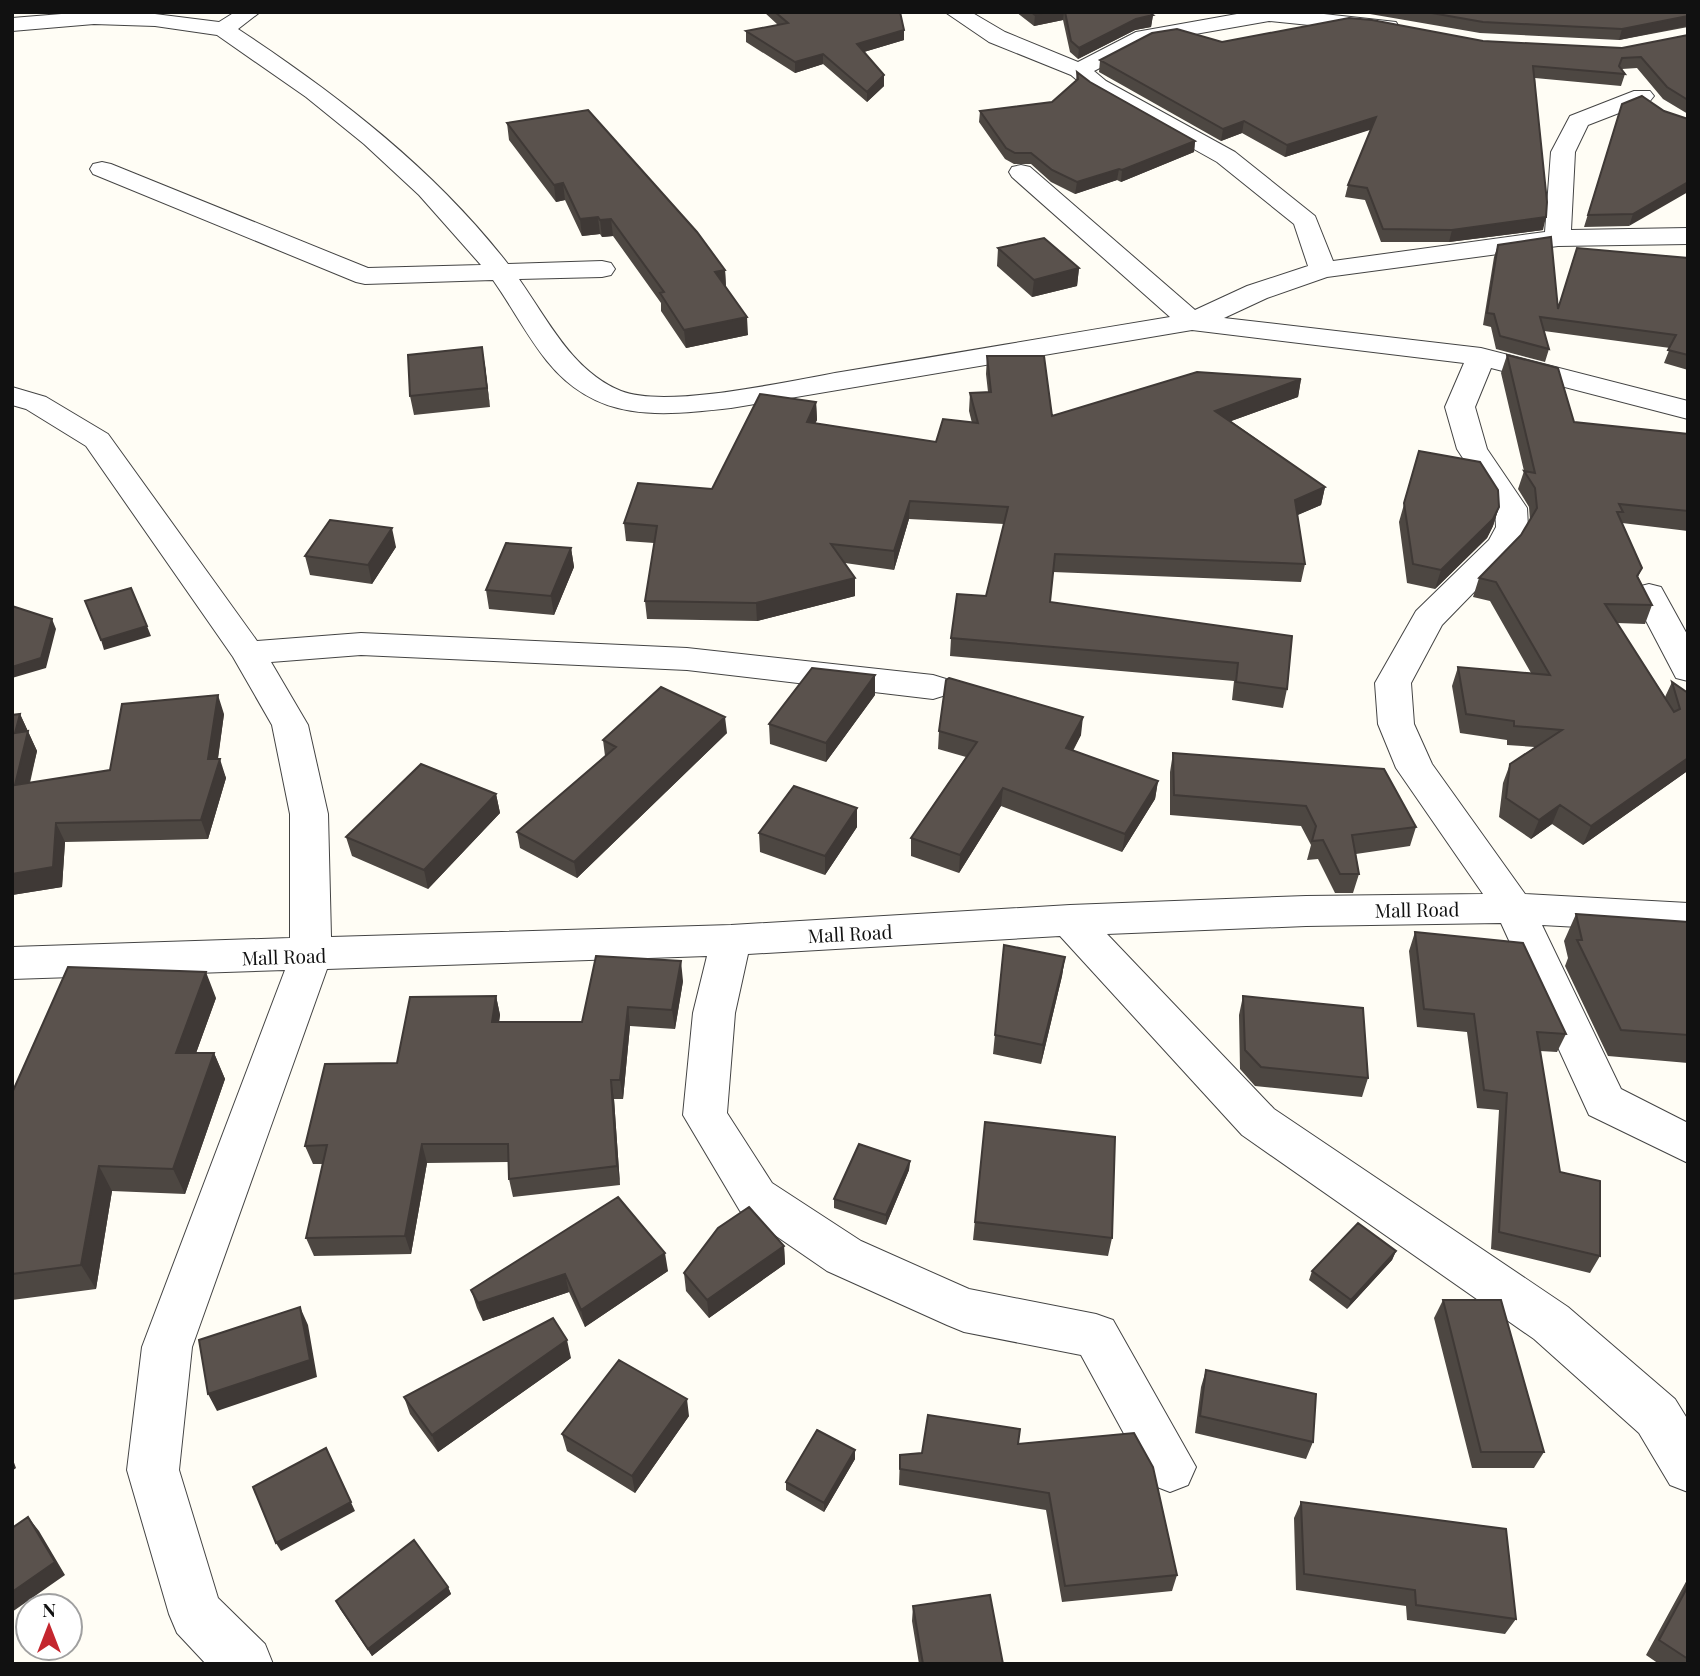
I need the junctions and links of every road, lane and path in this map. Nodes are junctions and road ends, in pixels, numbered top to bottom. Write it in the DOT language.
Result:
graph roads {
  1 [pos="250,12"];
  2 [pos="955,12"];
  3 [pos="12,26"];
  4 [pos="223,29"];
  5 [pos="1407,30"];
  6 [pos="1079,71"];
  7 [pos="1661,111"];
  8 [pos="102,169"];
  9 [pos="1021,172"];
  10 [pos="1688,236"];
  11 [pos="1558,238"];
  12 [pos="602,269"];
  13 [pos="1323,270"];
  14 [pos="500,272"];
  15 [pos="1192,322"];
  16 [pos="1481,357"];
  17 [pos="12,396"];
  18 [pos="1688,410"];
  19 [pos="1649,594"];
  20 [pos="248,653"];
  21 [pos="1688,670"];
  22 [pos="933,687"];
  23 [pos="1514,908"];
  24 [pos="1688,918"];
  25 [pos="1070,920"];
  26 [pos="731,940"];
  27 [pos="311,955"];
  28 [pos="12,963"];
  29 [pos="1688,1144"];
  30 [pos="1170,1467"];
  31 [pos="1688,1467"];
  32 [pos="245,1664"];
  1 -- 4 [label="street"];
  2 -- 6 [label="street"];
  3 -- 4 [label="street"];
  4 -- 14 [label="street"];
  5 -- 6 [label="street"];
  6 -- 13 [label="street"];
  7 -- 11 [label="street"];
  8 -- 14 [label="street"];
  9 -- 15 [label="street"];
  10 -- 11 [label="street"];
  11 -- 13 [label="street"];
  12 -- 14 [label="street"];
  13 -- 15 [label="street"];
  14 -- 15 [label="street"];
  15 -- 16 [label="street"];
  16 -- 18 [label="street"];
  16 -- 23 [label="street"];
  17 -- 20 [label="street"];
  19 -- 21 [label="street"];
  20 -- 22 [label="street"];
  20 -- 27 [label="street"];
  23 -- 24 [label="street, Mall Road"];
  23 -- 25 [label="street, Mall Road"];
  23 -- 29 [label="street"];
  25 -- 26 [label="street, Mall Road"];
  25 -- 31 [label="street"];
  26 -- 27 [label="street, Mall Road"];
  26 -- 30 [label="street"];
  27 -- 28 [label="street, Mall Road"];
  27 -- 32 [label="street"];
}
